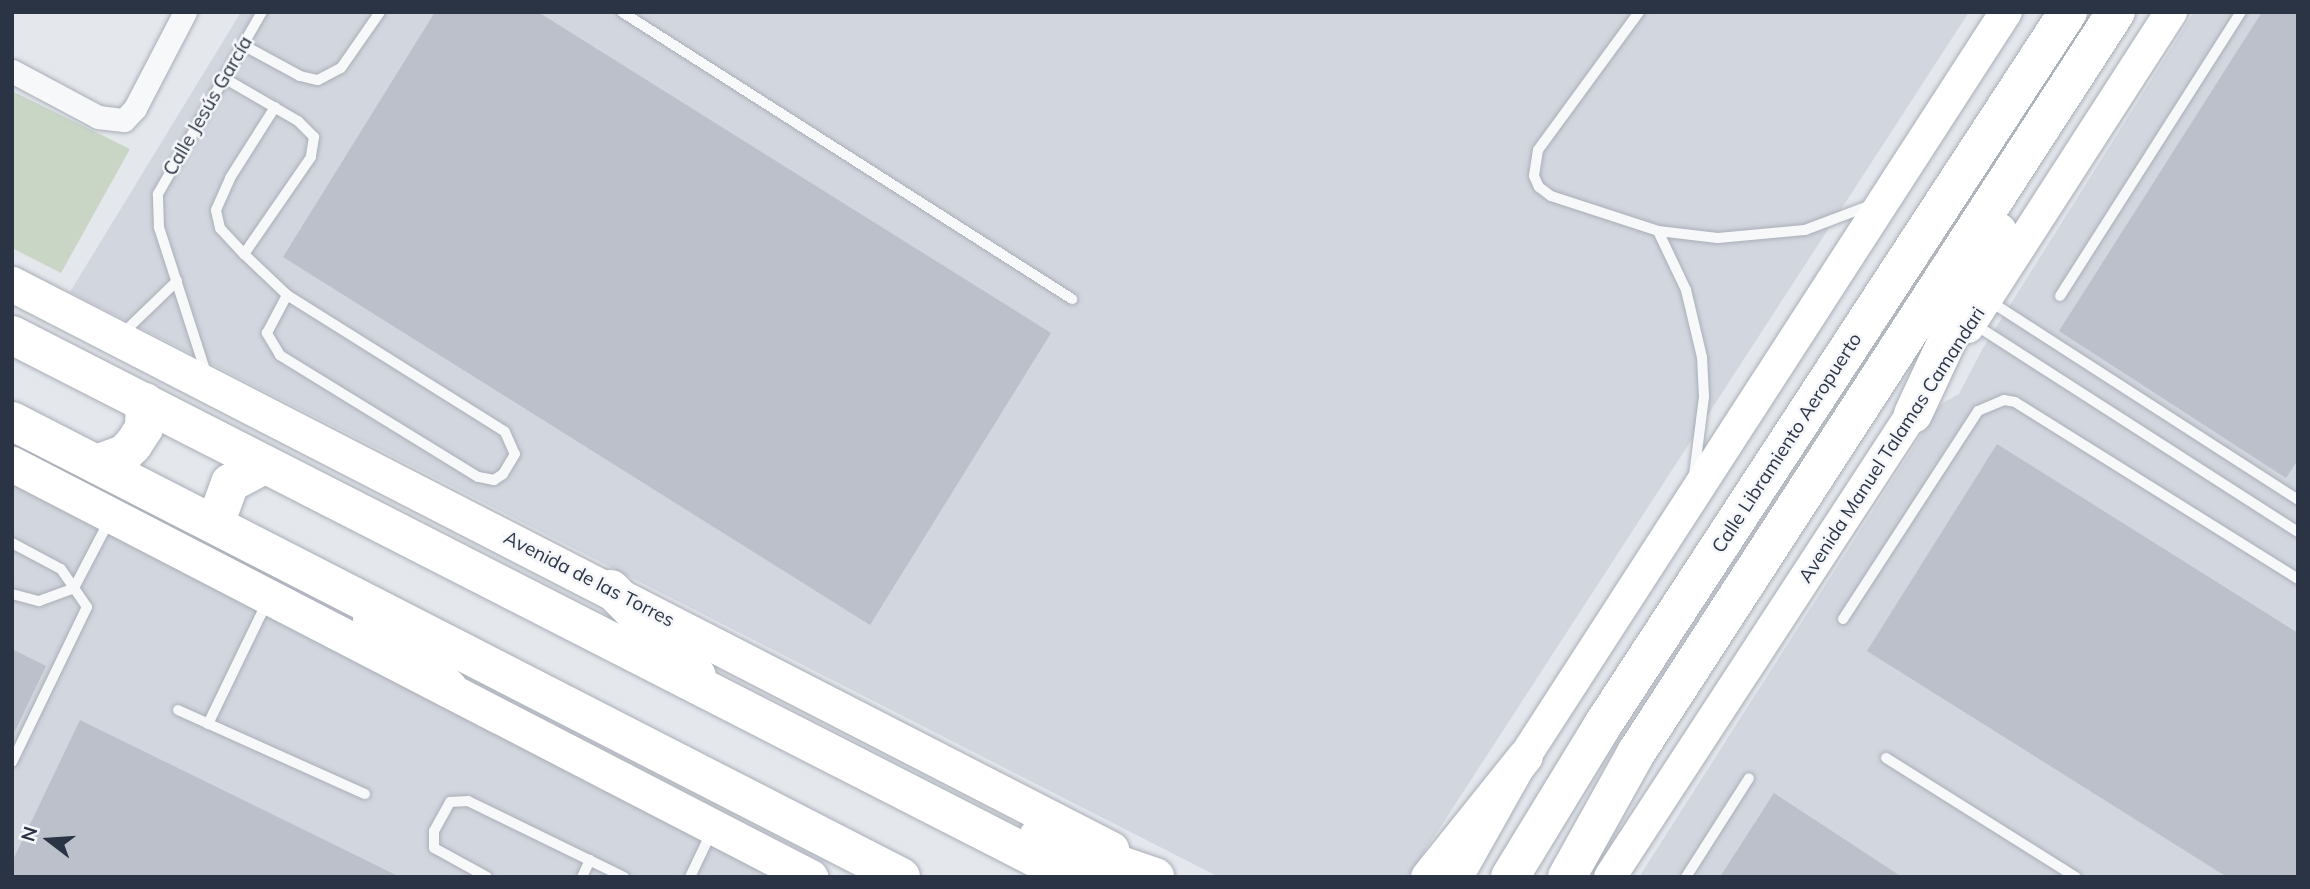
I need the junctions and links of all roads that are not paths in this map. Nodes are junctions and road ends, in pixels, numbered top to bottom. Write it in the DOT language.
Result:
graph roads {
  1 [pos="185,12"];
  2 [pos="262,12"];
  3 [pos="380,12"];
  4 [pos="622,12"];
  5 [pos="1639,12"];
  6 [pos="2006,12"];
  7 [pos="2068,12"];
  8 [pos="2116,12"];
  9 [pos="2171,12"];
  10 [pos="2241,12"];
  11 [pos="243,45"];
  12 [pos="12,71"];
  13 [pos="224,78"];
  14 [pos="2058,104"];
  15 [pos="275,107"];
  16 [pos="1883,200"];
  17 [pos="1658,231"];
  18 [pos="244,254"];
  19 [pos="177,281"];
  20 [pos="12,284"];
  21 [pos="287,295"];
  22 [pos="2060,296"];
  23 [pos="1072,299"];
  24 [pos="12,311"];
  25 [pos="1979,311"];
  26 [pos="12,335"];
  27 [pos="118,338"];
  28 [pos="79,370"];
  29 [pos="211,386"];
  30 [pos="145,401"];
  31 [pos="1913,414"];
  32 [pos="12,421"];
  33 [pos="12,464"];
  34 [pos="96,464"];
  35 [pos="262,466"];
  36 [pos="1690,497"];
  37 [pos="2298,500"];
  38 [pos="112,516"];
  39 [pos="215,524"];
  40 [pos="2298,532"];
  41 [pos="12,543"];
  42 [pos="2298,579"];
  43 [pos="331,583"];
  44 [pos="74,588"];
  45 [pos="611,589"];
  46 [pos="12,594"];
  47 [pos="270,596"];
  48 [pos="1843,619"];
  49 [pos="448,688"];
  50 [pos="720,700"];
  51 [pos="178,710"];
  52 [pos="208,724"];
  53 [pos="1525,756"];
  54 [pos="1886,758"];
  55 [pos="12,762"];
  56 [pos="1749,778"];
  57 [pos="365,794"];
  58 [pos="918,796"];
  59 [pos="713,827"];
  60 [pos="590,860"];
  61 [pos="796,873"];
  62 [pos="880,873"];
  63 [pos="487,877"];
  64 [pos="582,877"];
  65 [pos="624,877"];
  66 [pos="690,877"];
  67 [pos="1073,877"];
  68 [pos="1155,877"];
  69 [pos="1164,877"];
  70 [pos="1428,877"];
  71 [pos="1457,877"];
  72 [pos="1510,877"];
  73 [pos="1567,877"];
  74 [pos="1611,877"];
  75 [pos="1686,877"];
  76 [pos="2076,877"];
  1 -- 12 [label="street"];
  2 -- 11 [label="lane, Calle Jesús García"];
  3 -- 11 [label="lane"];
  4 -- 23 [label="lane"];
  5 -- 17 [label="lane"];
  6 -- 16 [label="main road"];
  7 -- 72 [label="highway, Calle Libramiento Aeropuerto"];
  8 -- 14 [label="highway"];
  9 -- 25 [label="main road, Avenida Manuel Talamas Camandari"];
  10 -- 22 [label="lane"];
  11 -- 13 [label="lane, Calle Jesús García"];
  13 -- 15 [label="lane"];
  13 -- 19 [label="lane, Calle Jesús García"];
  14 -- 31 [label="highway"];
  14 -- 73 [label="highway"];
  15 -- 18 [label="lane"];
  15 -- 18 [label="lane"];
  16 -- 17 [label="lane"];
  16 -- 36 [label="main road"];
  17 -- 36 [label="lane"];
  18 -- 21 [label="lane"];
  19 -- 27 [label="lane"];
  19 -- 29 [label="lane, Calle Jesús García"];
  20 -- 27 [label="main road, Avenida de las Torres"];
  21 -- 21 [label="lane"];
  24 -- 28 [label="highway"];
  25 -- 31 [label="main road, Avenida Manuel Talamas Camandari"];
  25 -- 37 [label="lane"];
  25 -- 40 [label="lane"];
  26 -- 28 [label="highway"];
  27 -- 29 [label="main road, Avenida de las Torres"];
  28 -- 30 [label="highway"];
  29 -- 45 [label="main road, Avenida de las Torres"];
  30 -- 34 [label="highway"];
  30 -- 35 [label="highway"];
  31 -- 74 [label="main road, Avenida Manuel Talamas Camandari"];
  32 -- 34 [label="highway"];
  33 -- 38 [label="main road"];
  34 -- 39 [label="highway"];
  35 -- 39 [label="highway"];
  35 -- 50 [label="highway"];
  36 -- 53 [label="main road"];
  38 -- 44 [label="lane"];
  38 -- 47 [label="main road"];
  39 -- 43 [label="highway"];
  41 -- 44 [label="lane"];
  42 -- 48 [label="lane"];
  43 -- 49 [label="highway"];
  43 -- 62 [label="highway"];
  44 -- 46 [label="lane"];
  44 -- 55 [label="lane"];
  45 -- 50 [label="highway"];
  45 -- 69 [label="main road, Avenida de las Torres"];
  47 -- 49 [label="main road"];
  47 -- 52 [label="lane"];
  49 -- 59 [label="main road"];
  50 -- 58 [label="highway"];
  51 -- 52 [label="lane"];
  52 -- 57 [label="lane"];
  53 -- 70 [label="main road"];
  53 -- 71 [label="main road"];
  54 -- 76 [label="lane"];
  56 -- 75 [label="lane"];
  58 -- 67 [label="highway"];
  58 -- 68 [label="highway"];
  59 -- 61 [label="main road"];
  59 -- 66 [label="lane"];
  60 -- 63 [label="lane"];
  60 -- 64 [label="lane"];
  60 -- 65 [label="lane"];
}
